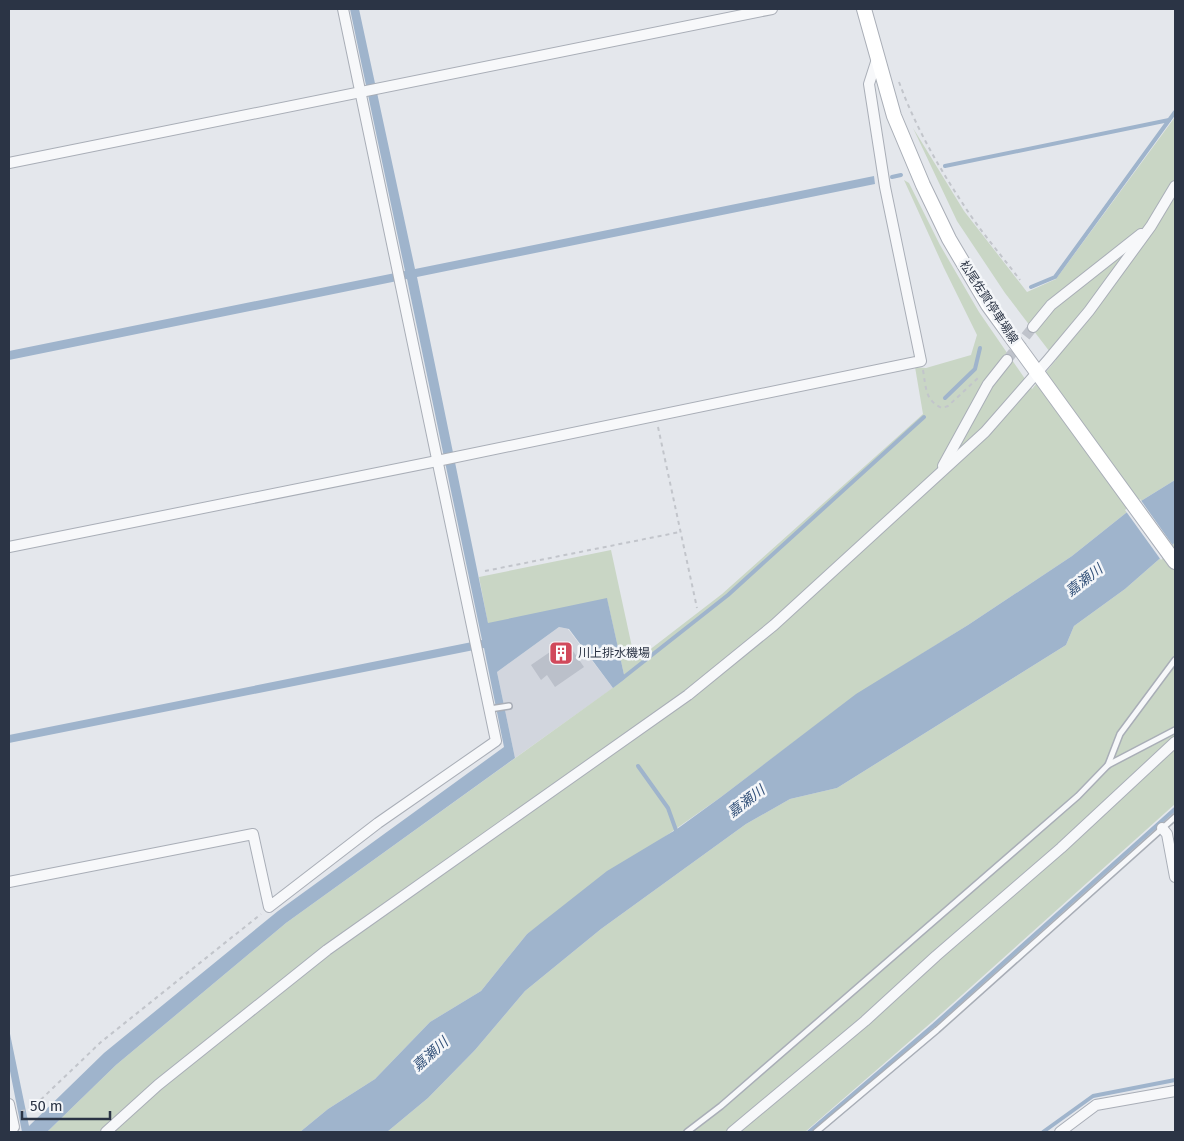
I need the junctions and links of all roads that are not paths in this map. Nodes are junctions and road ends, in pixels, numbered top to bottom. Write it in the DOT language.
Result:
graph roads {
  1 [pos="343,9"];
  2 [pos="772,9"];
  3 [pos="864,9"];
  4 [pos="877,58"];
  5 [pos="360,92"];
  6 [pos="9,163"];
  7 [pos="1175,186"];
  8 [pos="1152,226"];
  9 [pos="1033,327"];
  10 [pos="1007,360"];
  11 [pos="1037,373"];
  12 [pos="437,461"];
  13 [pos="940,472"];
  14 [pos="9,547"];
  15 [pos="1175,562"];
  16 [pos="1175,660"];
  17 [pos="509,706"];
  18 [pos="489,709"];
  19 [pos="1175,730"];
  20 [pos="1175,742"];
  21 [pos="1108,765"];
  22 [pos="1175,817"];
  23 [pos="1162,828"];
  24 [pos="1175,877"];
  25 [pos="9,882"];
  26 [pos="1175,1090"];
  27 [pos="9,1104"];
  28 [pos="9,1132"];
  29 [pos="106,1132"];
  30 [pos="687,1132"];
  31 [pos="732,1132"];
  32 [pos="816,1132"];
  33 [pos="1060,1132"];
  1 -- 5 [label="street"];
  2 -- 5 [label="street"];
  3 -- 4 [label="main road, 松尾佐賀停車場線"];
  4 -- 11 [label="main road, 松尾佐賀停車場線"];
  4 -- 12 [label="street"];
  5 -- 6 [label="street"];
  5 -- 12 [label="street"];
  7 -- 8 [label="street"];
  8 -- 9 [label="street"];
  8 -- 11 [label="street"];
  10 -- 13 [label="street"];
  11 -- 13 [label="street"];
  11 -- 15 [label="main road, 松尾佐賀停車場線"];
  12 -- 14 [label="street"];
  12 -- 18 [label="street"];
  13 -- 29 [label="street"];
  16 -- 21 [label="lane"];
  17 -- 18 [label="lane"];
  18 -- 25 [label="street"];
  19 -- 21 [label="lane"];
  20 -- 31 [label="street"];
  21 -- 30 [label="lane"];
  22 -- 23 [label="lane"];
  23 -- 24 [label="street"];
  23 -- 32 [label="lane"];
  26 -- 33 [label="street"];
  27 -- 28 [label="street"];
}
